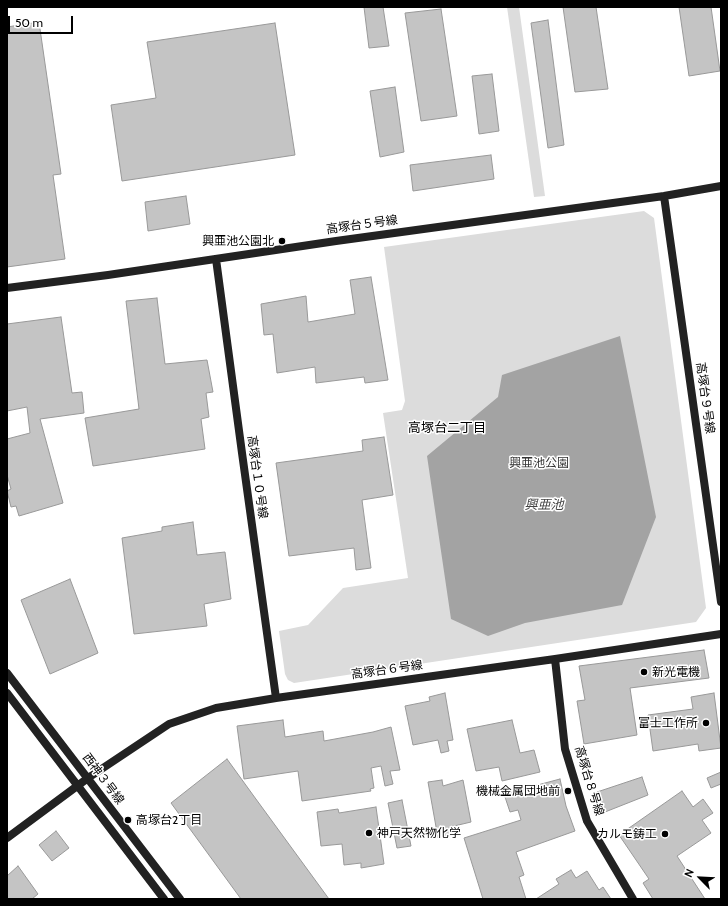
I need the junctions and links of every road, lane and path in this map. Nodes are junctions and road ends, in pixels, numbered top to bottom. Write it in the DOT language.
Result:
graph roads {
  1 [pos="721,186"];
  2 [pos="664,196"];
  3 [pos="216,259"];
  4 [pos="7,288"];
  5 [pos="721,602"];
  6 [pos="721,634"];
  7 [pos="555,659"];
  8 [pos="7,673"];
  9 [pos="7,693"];
  10 [pos="276,698"];
  11 [pos="88,778"];
  12 [pos="78,786"];
  13 [pos="7,838"];
  14 [pos="164,899"];
  15 [pos="180,899"];
  16 [pos="632,899"];
  1 -- 2 [label="street, 高塚台５号線"];
  2 -- 3 [label="street, 高塚台５号線"];
  2 -- 5 [label="street, 高塚台９号線"];
  3 -- 4 [label="street, 高塚台５号線"];
  3 -- 10 [label="street, 高塚台１０号線"];
  6 -- 7 [label="street, 高塚台６号線"];
  7 -- 10 [label="street, 高塚台６号線"];
  7 -- 16 [label="street, 高塚台８号線"];
  8 -- 11 [label="street, 西神３号線"];
  9 -- 12 [label="street, 西神３号線"];
  10 -- 11 [label="street, 高塚台６号線"];
  11 -- 12 [label="street, 高塚台６号線"];
  11 -- 15 [label="street, 西神３号線"];
  12 -- 13 [label="street, 高塚台６号線"];
  12 -- 14 [label="street, 西神３号線"];
}
